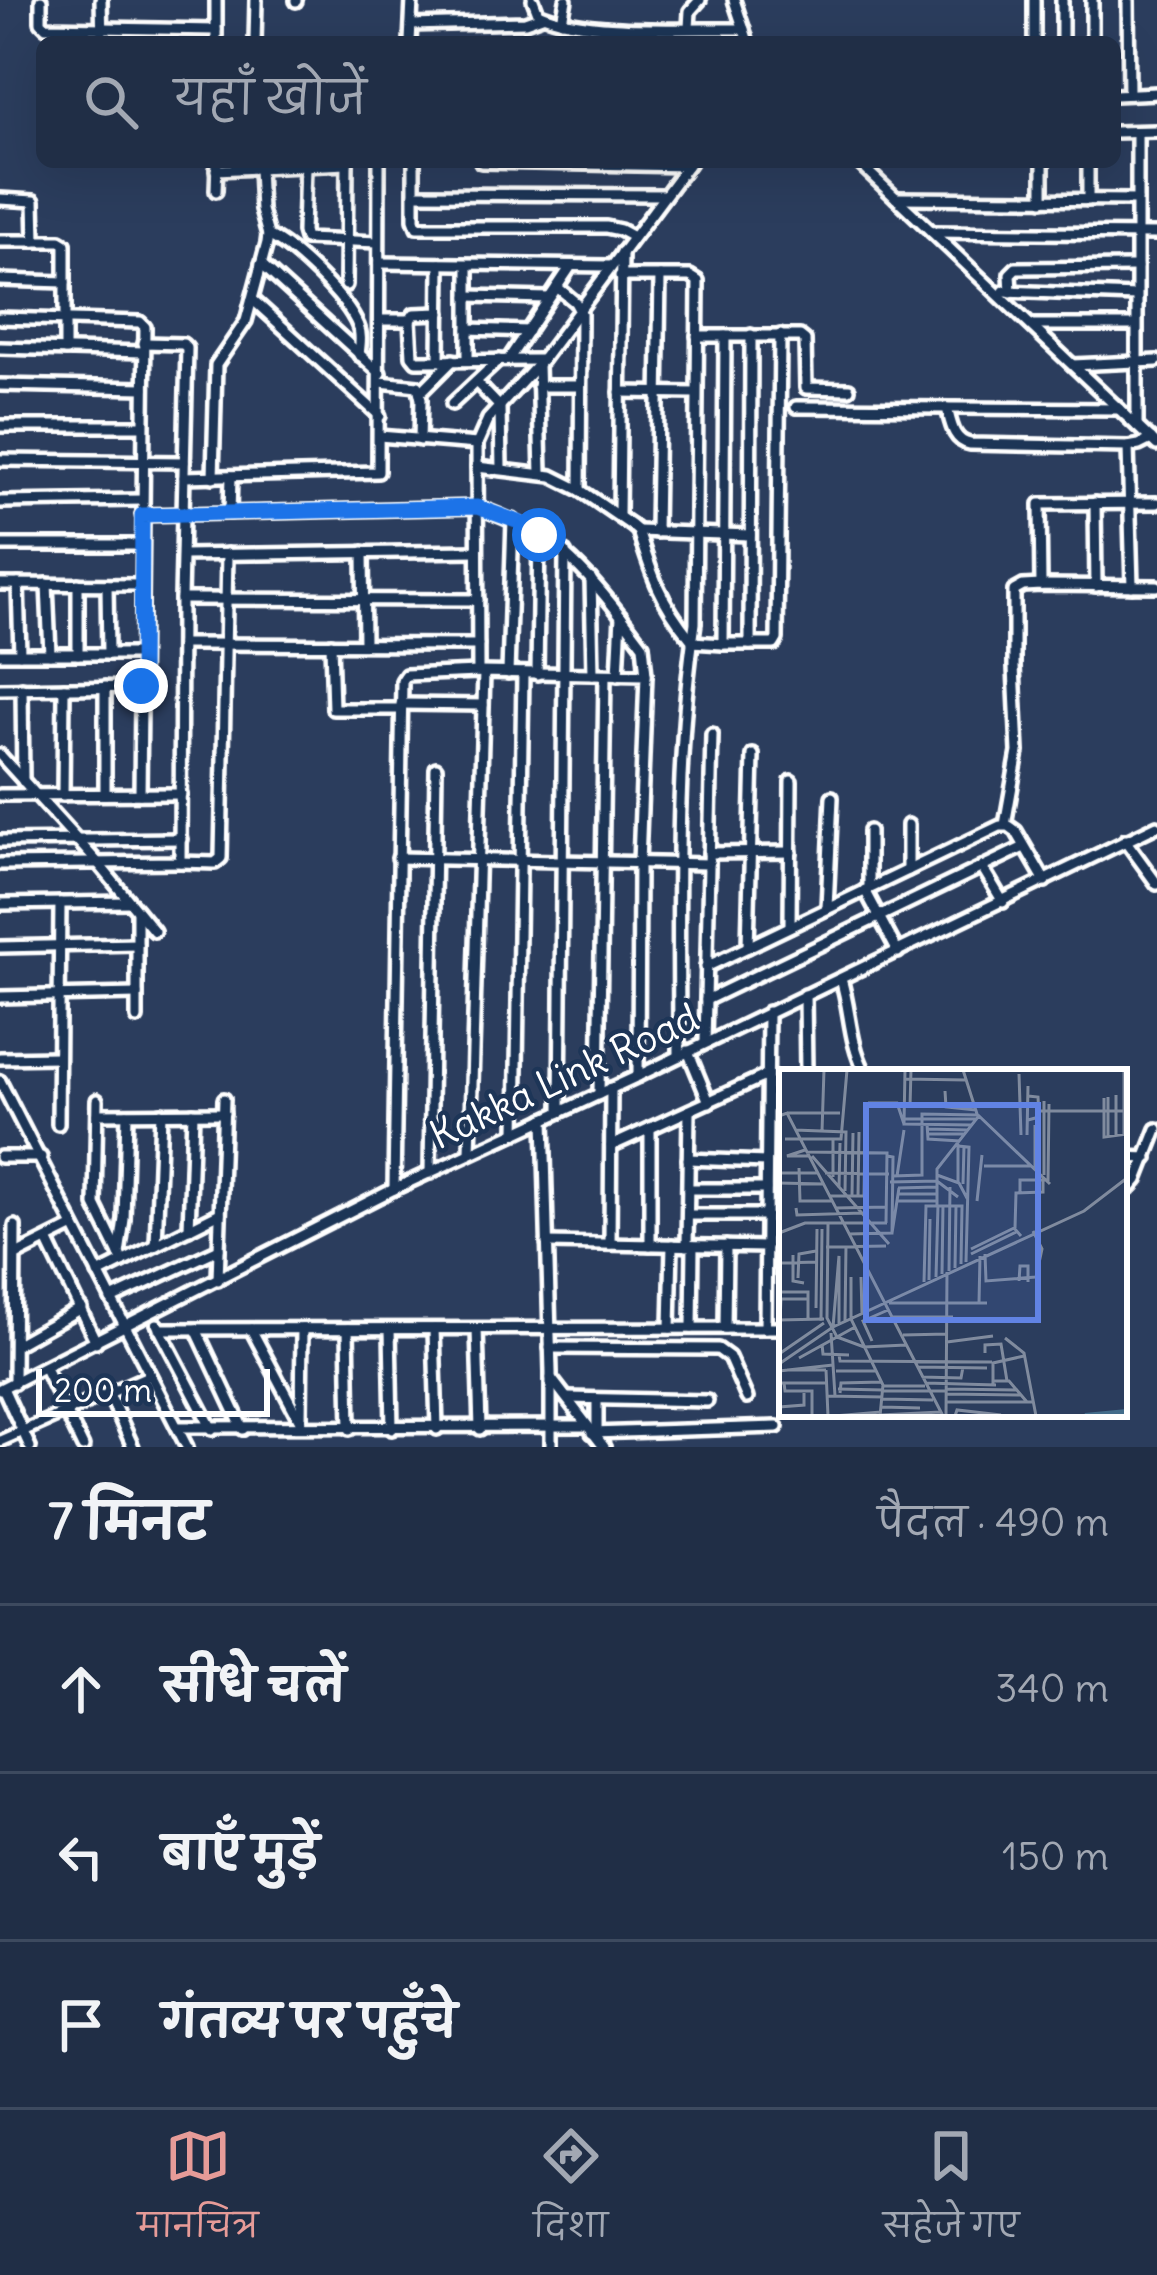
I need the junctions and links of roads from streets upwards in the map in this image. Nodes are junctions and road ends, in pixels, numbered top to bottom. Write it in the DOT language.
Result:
graph roads {
  1 [pos="41,0"];
  2 [pos="101,0"];
  3 [pos="216,0"];
  4 [pos="256,0"];
  5 [pos="412,0"];
  6 [pos="533,0"];
  7 [pos="566,0"];
  8 [pos="734,0"];
  9 [pos="1034,0"];
  10 [pos="1062,0"];
  11 [pos="1092,0"];
  12 [pos="1128,0"];
  13 [pos="696,1"];
  14 [pos="542,16"];
  15 [pos="562,21"];
  16 [pos="411,25"];
  17 [pos="101,28"];
  18 [pos="688,28"];
  19 [pos="216,29"];
  20 [pos="744,29"];
  21 [pos="102,36"];
  22 [pos="216,36"];
  23 [pos="255,36"];
  24 [pos="410,36"];
  25 [pos="746,36"];
  26 [pos="1034,36"];
  27 [pos="1062,36"];
  28 [pos="1092,36"];
  29 [pos="1157,93"];
  30 [pos="1130,94"];
  31 [pos="1121,95"];
  32 [pos="1157,131"];
  33 [pos="1121,132"];
  34 [pos="1137,132"];
  35 [pos="216,168"];
  36 [pos="260,168"];
  37 [pos="305,168"];
  38 [pos="347,168"];
  39 [pos="379,168"];
  40 [pos="414,168"];
  41 [pos="685,168"];
  42 [pos="871,168"];
  43 [pos="1043,168"];
  44 [pos="1088,168"];
  45 [pos="216,191"];
  46 [pos="414,194"];
  47 [pos="664,195"];
  48 [pos="896,198"];
  49 [pos="0,199"];
  50 [pos="1043,200"];
  51 [pos="1088,200"];
  52 [pos="1137,200"];
  53 [pos="932,232"];
  54 [pos="1137,234"];
  55 [pos="1157,234"];
  56 [pos="268,235"];
  57 [pos="633,237"];
  58 [pos="0,241"];
  59 [pos="35,241"];
  60 [pos="346,241"];
  61 [pos="379,242"];
  62 [pos="622,252"];
  63 [pos="379,263"];
  64 [pos="262,264"];
  65 [pos="440,264"];
  66 [pos="468,265"];
  67 [pos="571,266"];
  68 [pos="610,266"];
  69 [pos="1137,267"];
  70 [pos="620,276"];
  71 [pos="660,276"];
  72 [pos="0,280"];
  73 [pos="65,282"];
  74 [pos="346,285"];
  75 [pos="556,287"];
  76 [pos="993,289"];
  77 [pos="1010,292"];
  78 [pos="468,296"];
  79 [pos="1136,296"];
  80 [pos="549,298"];
  81 [pos="252,299"];
  82 [pos="580,307"];
  83 [pos="440,313"];
  84 [pos="0,318"];
  85 [pos="65,319"];
  86 [pos="380,320"];
  87 [pos="410,320"];
  88 [pos="1031,325"];
  89 [pos="1136,325"];
  90 [pos="530,328"];
  91 [pos="468,329"];
  92 [pos="751,335"];
  93 [pos="780,335"];
  94 [pos="697,336"];
  95 [pos="725,336"];
  96 [pos="556,341"];
  97 [pos="145,347"];
  98 [pos="0,348"];
  99 [pos="64,350"];
  100 [pos="359,355"];
  101 [pos="504,360"];
  102 [pos="439,361"];
  103 [pos="453,361"];
  104 [pos="468,361"];
  105 [pos="1136,361"];
  106 [pos="1157,361"];
  107 [pos="540,363"];
  108 [pos="1073,365"];
  109 [pos="380,377"];
  110 [pos="476,382"];
  111 [pos="0,386"];
  112 [pos="538,386"];
  113 [pos="580,386"];
  114 [pos="144,388"];
  115 [pos="849,389"];
  116 [pos="421,392"];
  117 [pos="620,392"];
  118 [pos="658,393"];
  119 [pos="697,393"];
  120 [pos="452,404"];
  121 [pos="500,406"];
  122 [pos="796,407"];
  123 [pos="947,408"];
  124 [pos="1119,409"];
  125 [pos="380,416"];
  126 [pos="0,426"];
  127 [pos="143,427"];
  128 [pos="1137,427"];
  129 [pos="380,436"];
  130 [pos="421,440"];
  131 [pos="1154,442"];
  132 [pos="477,444"];
  133 [pos="1127,447"];
  134 [pos="0,460"];
  135 [pos="143,462"];
  136 [pos="184,462"];
  137 [pos="477,467"];
  138 [pos="501,469"];
  139 [pos="541,473"];
  140 [pos="231,476"];
  141 [pos="184,477"];
  142 [pos="213,477"];
  143 [pos="580,490"];
  144 [pos="142,500"];
  145 [pos="0,502"];
  146 [pos="1095,503"];
  147 [pos="1129,503"];
  148 [pos="1157,503"];
  149 [pos="477,507"];
  150 [pos="230,513"];
  151 [pos="184,514"];
  152 [pos="142,515"];
  153 [pos="619,515"];
  154 [pos="513,520"];
  155 [pos="638,531"];
  156 [pos="656,532"];
  157 [pos="539,535"];
  158 [pos="694,535"];
  159 [pos="723,535"];
  160 [pos="750,535"];
  161 [pos="142,544"];
  162 [pos="0,545"];
  163 [pos="477,551"];
  164 [pos="363,552"];
  165 [pos="565,552"];
  166 [pos="226,554"];
  167 [pos="183,555"];
  168 [pos="591,579"];
  169 [pos="0,584"];
  170 [pos="18,584"];
  171 [pos="47,584"];
  172 [pos="78,584"];
  173 [pos="107,584"];
  174 [pos="142,585"];
  175 [pos="1041,585"];
  176 [pos="1096,586"];
  177 [pos="1132,586"];
  178 [pos="1157,586"];
  179 [pos="181,599"];
  180 [pos="226,599"];
  181 [pos="363,599"];
  182 [pos="478,600"];
  183 [pos="621,616"];
  184 [pos="691,640"];
  185 [pos="181,644"];
  186 [pos="224,644"];
  187 [pos="331,644"];
  188 [pos="364,644"];
  189 [pos="723,644"];
  190 [pos="750,644"];
  191 [pos="478,645"];
  192 [pos="0,653"];
  193 [pos="20,654"];
  194 [pos="50,654"];
  195 [pos="78,654"];
  196 [pos="108,654"];
  197 [pos="141,654"];
  198 [pos="481,673"];
  199 [pos="508,673"];
  200 [pos="523,673"];
  201 [pos="537,674"];
  202 [pos="565,674"];
  203 [pos="599,675"];
  204 [pos="617,675"];
  205 [pos="646,675"];
  206 [pos="141,686"];
  207 [pos="105,687"];
  208 [pos="0,688"];
  209 [pos="22,688"];
  210 [pos="64,688"];
  211 [pos="483,705"];
  212 [pos="401,707"];
  213 [pos="712,734"];
  214 [pos="753,755"];
  215 [pos="2,760"];
  216 [pos="436,768"];
  217 [pos="23,781"];
  218 [pos="791,781"];
  219 [pos="105,794"];
  220 [pos="140,794"];
  221 [pos="181,794"];
  222 [pos="0,795"];
  223 [pos="35,795"];
  224 [pos="63,795"];
  225 [pos="832,797"];
  226 [pos="908,825"];
  227 [pos="1005,826"];
  228 [pos="1157,826"];
  229 [pos="869,831"];
  230 [pos="181,839"];
  231 [pos="76,840"];
  232 [pos="1125,840"];
  233 [pos="0,841"];
  234 [pos="1024,847"];
  235 [pos="750,852"];
  236 [pos="790,852"];
  237 [pos="398,858"];
  238 [pos="709,858"];
  239 [pos="434,859"];
  240 [pos="478,860"];
  241 [pos="518,860"];
  242 [pos="180,862"];
  243 [pos="562,862"];
  244 [pos="602,862"];
  245 [pos="0,863"];
  246 [pos="98,863"];
  247 [pos="639,863"];
  248 [pos="680,864"];
  249 [pos="982,867"];
  250 [pos="908,870"];
  251 [pos="1045,881"];
  252 [pos="1157,884"];
  253 [pos="867,889"];
  254 [pos="1003,902"];
  255 [pos="60,903"];
  256 [pos="0,904"];
  257 [pos="134,906"];
  258 [pos="827,908"];
  259 [pos="880,917"];
  260 [pos="790,926"];
  261 [pos="154,931"];
  262 [pos="136,944"];
  263 [pos="60,945"];
  264 [pos="0,946"];
  265 [pos="748,947"];
  266 [pos="898,952"];
  267 [pos="706,967"];
  268 [pos="841,979"];
  269 [pos="137,994"];
  270 [pos="805,995"];
  271 [pos="59,996"];
  272 [pos="0,997"];
  273 [pos="706,1000"];
  274 [pos="768,1012"];
  275 [pos="137,1018"];
  276 [pos="705,1043"];
  277 [pos="683,1054"];
  278 [pos="58,1057"];
  279 [pos="0,1058"];
  280 [pos="857,1059"];
  281 [pos="806,1069"];
  282 [pos="854,1069"];
  283 [pos="863,1069"];
  284 [pos="638,1076"];
  285 [pos="767,1076"];
  286 [pos="0,1081"];
  287 [pos="611,1088"];
  288 [pos="599,1094"];
  289 [pos="224,1099"];
  290 [pos="97,1100"];
  291 [pos="709,1102"];
  292 [pos="689,1111"];
  293 [pos="0,1112"];
  294 [pos="16,1112"];
  295 [pos="560,1112"];
  296 [pos="161,1113"];
  297 [pos="193,1113"];
  298 [pos="224,1113"];
  299 [pos="97,1114"];
  300 [pos="127,1114"];
  301 [pos="544,1119"];
  302 [pos="58,1124"];
  303 [pos="650,1128"];
  304 [pos="1157,1129"];
  305 [pos="516,1133"];
  306 [pos="611,1146"];
  307 [pos="470,1154"];
  308 [pos="0,1157"];
  309 [pos="41,1157"];
  310 [pos="1127,1157"];
  311 [pos="1147,1158"];
  312 [pos="688,1159"];
  313 [pos="766,1162"];
  314 [pos="430,1173"];
  315 [pos="1127,1188"];
  316 [pos="394,1189"];
  317 [pos="688,1189"];
  318 [pos="766,1189"];
  319 [pos="220,1213"];
  320 [pos="688,1215"];
  321 [pos="766,1215"];
  322 [pos="104,1224"];
  323 [pos="15,1226"];
  324 [pos="189,1228"];
  325 [pos="75,1232"];
  326 [pos="47,1240"];
  327 [pos="547,1243"];
  328 [pos="610,1244"];
  329 [pos="157,1245"];
  330 [pos="650,1245"];
  331 [pos="672,1245"];
  332 [pos="690,1246"];
  333 [pos="726,1246"];
  334 [pos="219,1249"];
  335 [pos="766,1253"];
  336 [pos="16,1255"];
  337 [pos="121,1258"];
  338 [pos="779,1258"];
  339 [pos="98,1274"];
  340 [pos="218,1280"];
  341 [pos="765,1297"];
  342 [pos="779,1297"];
  343 [pos="111,1298"];
  344 [pos="81,1308"];
  345 [pos="152,1314"];
  346 [pos="127,1327"];
  347 [pos="670,1328"];
  348 [pos="692,1328"];
  349 [pos="725,1328"];
  350 [pos="765,1328"];
  351 [pos="779,1328"];
  352 [pos="159,1329"];
  353 [pos="196,1329"];
  354 [pos="251,1329"];
  355 [pos="302,1329"];
  356 [pos="348,1329"];
  357 [pos="390,1329"];
  358 [pos="434,1329"];
  359 [pos="477,1329"];
  360 [pos="548,1329"];
  361 [pos="96,1342"];
  362 [pos="15,1345"];
  363 [pos="550,1348"];
  364 [pos="46,1368"];
  365 [pos="148,1376"];
  366 [pos="551,1378"];
  367 [pos="14,1383"];
  368 [pos="1,1389"];
  369 [pos="108,1391"];
  370 [pos="567,1398"];
  371 [pos="747,1398"];
  372 [pos="597,1399"];
  373 [pos="707,1401"];
  374 [pos="66,1410"];
  375 [pos="301,1426"];
  376 [pos="177,1427"];
  377 [pos="777,1427"];
  378 [pos="212,1429"];
  379 [pos="243,1429"];
  380 [pos="350,1429"];
  381 [pos="392,1429"];
  382 [pos="436,1429"];
  383 [pos="480,1429"];
  384 [pos="551,1429"];
  385 [pos="22,1430"];
  386 [pos="592,1431"];
  387 [pos="0,1441"];
  388 [pos="30,1447"];
  389 [pos="82,1447"];
  390 [pos="133,1447"];
  391 [pos="187,1447"];
  392 [pos="550,1447"];
  393 [pos="604,1447"];
  1 -- 17 [label="street"];
  2 -- 17 [label="street"];
  3 -- 19 [label="street"];
  4 -- 23 [label="street"];
  5 -- 16 [label="street"];
  6 -- 14 [label="street"];
  7 -- 15 [label="street"];
  8 -- 20 [label="street"];
  9 -- 26 [label="street"];
  10 -- 27 [label="street"];
  11 -- 28 [label="street"];
  12 -- 30 [label="street"];
  13 -- 18 [label="street"];
  14 -- 15 [label="street"];
  14 -- 16 [label="street"];
  15 -- 18 [label="street"];
  16 -- 24 [label="street"];
  17 -- 19 [label="street"];
  17 -- 21 [label="street"];
  18 -- 20 [label="street"];
  19 -- 22 [label="street"];
  20 -- 25 [label="street"];
  29 -- 30 [label="street"];
  30 -- 31 [label="street"];
  32 -- 34 [label="street"];
  33 -- 34 [label="street"];
  34 -- 52 [label="street"];
  35 -- 45 [label="street"];
  36 -- 56 [label="street"];
  37 -- 60 [label="street"];
  38 -- 60 [label="street"];
  39 -- 61 [label="street"];
  40 -- 46 [label="street"];
  41 -- 47 [label="street"];
  42 -- 48 [label="street"];
  43 -- 50 [label="street"];
  44 -- 51 [label="street"];
  46 -- 47 [label="street"];
  46 -- 57 [label="street"];
  47 -- 57 [label="street"];
  48 -- 50 [label="street"];
  48 -- 53 [label="street"];
  49 -- 59 [label="street"];
  50 -- 51 [label="street"];
  51 -- 52 [label="street"];
  52 -- 54 [label="street"];
  53 -- 54 [label="street"];
  53 -- 76 [label="street"];
  54 -- 55 [label="street"];
  54 -- 69 [label="street"];
  56 -- 64 [label="street"];
  56 -- 100 [label="street"];
  57 -- 62 [label="street"];
  58 -- 59 [label="street"];
  59 -- 73 [label="street"];
  60 -- 61 [label="street"];
  60 -- 74 [label="street"];
  61 -- 63 [label="street"];
  62 -- 68 [label="street"];
  62 -- 70 [label="street"];
  63 -- 65 [label="street"];
  63 -- 86 [label="street"];
  64 -- 81 [label="street"];
  64 -- 100 [label="street"];
  65 -- 66 [label="street"];
  65 -- 83 [label="street"];
  66 -- 67 [label="street"];
  66 -- 78 [label="street"];
  67 -- 68 [label="street"];
  67 -- 75 [label="street"];
  68 -- 82 [label="street"];
  69 -- 77 [label="street"];
  69 -- 79 [label="street"];
  70 -- 71 [label="street"];
  70 -- 117 [label="street"];
  71 -- 94 [label="street"];
  71 -- 118 [label="street"];
  72 -- 73 [label="street"];
  73 -- 85 [label="street"];
  75 -- 80 [label="street"];
  75 -- 82 [label="street"];
  76 -- 77 [label="street"];
  76 -- 88 [label="street"];
  77 -- 79 [label="street"];
  78 -- 80 [label="street"];
  78 -- 91 [label="street"];
  79 -- 89 [label="street"];
  80 -- 90 [label="street"];
  81 -- 125 [label="street"];
  81 -- 142 [label="street"];
  82 -- 96 [label="street"];
  82 -- 113 [label="street"];
  83 -- 87 [label="street"];
  83 -- 102 [label="street"];
  84 -- 85 [label="street"];
  85 -- 97 [label="street"];
  85 -- 99 [label="street"];
  86 -- 87 [label="street"];
  86 -- 109 [label="street"];
  87 -- 102 [label="street"];
  88 -- 89 [label="street"];
  88 -- 108 [label="street"];
  89 -- 105 [label="street"];
  90 -- 91 [label="street"];
  90 -- 96 [label="street"];
  90 -- 101 [label="street"];
  91 -- 104 [label="street"];
  92 -- 93 [label="street"];
  92 -- 95 [label="street"];
  92 -- 160 [label="street"];
  93 -- 115 [label="street"];
  93 -- 190 [label="street"];
  94 -- 95 [label="street"];
  94 -- 119 [label="street"];
  95 -- 159 [label="street"];
  96 -- 107 [label="street"];
  97 -- 99 [label="street"];
  97 -- 114 [label="street"];
  97 -- 136 [label="street"];
  98 -- 99 [label="street"];
  100 -- 109 [label="street"];
  101 -- 104 [label="street"];
  101 -- 107 [label="street"];
  101 -- 110 [label="street"];
  102 -- 103 [label="street"];
  103 -- 104 [label="street"];
  103 -- 116 [label="street"];
  105 -- 106 [label="street"];
  105 -- 108 [label="street"];
  105 -- 128 [label="street"];
  107 -- 112 [label="street"];
  107 -- 121 [label="street"];
  108 -- 124 [label="street"];
  109 -- 116 [label="street"];
  109 -- 125 [label="street"];
  110 -- 120 [label="street"];
  110 -- 121 [label="street"];
  111 -- 114 [label="street"];
  112 -- 113 [label="street"];
  112 -- 139 [label="street"];
  113 -- 143 [label="street"];
  114 -- 127 [label="street"];
  116 -- 130 [label="street"];
  117 -- 118 [label="street"];
  117 -- 153 [label="street"];
  118 -- 119 [label="street"];
  118 -- 156 [label="street"];
  119 -- 158 [label="street"];
  121 -- 132 [label="street"];
  121 -- 138 [label="street"];
  122 -- 123 [label="street"];
  123 -- 124 [label="street"];
  123 -- 133 [label="street"];
  124 -- 128 [label="street"];
  125 -- 129 [label="street"];
  126 -- 127 [label="street"];
  127 -- 135 [label="street"];
  128 -- 131 [label="street"];
  129 -- 130 [label="street"];
  129 -- 140 [label="street"];
  130 -- 132 [label="street"];
  131 -- 133 [label="street"];
  132 -- 137 [label="street"];
  133 -- 147 [label="street"];
  134 -- 135 [label="street"];
  135 -- 136 [label="street"];
  135 -- 144 [label="street"];
  136 -- 141 [label="street"];
  137 -- 138 [label="street"];
  137 -- 149 [label="street"];
  138 -- 139 [label="street"];
  139 -- 143 [label="street"];
  140 -- 142 [label="street"];
  140 -- 150 [label="street"];
  141 -- 142 [label="street"];
  141 -- 151 [label="street"];
  143 -- 153 [label="street"];
  144 -- 145 [label="street"];
  144 -- 152 [label="street"];
  146 -- 147 [label="street"];
  146 -- 175 [label="street"];
  146 -- 176 [label="street"];
  147 -- 148 [label="street"];
  147 -- 177 [label="street"];
  149 -- 150 [label="street"];
  149 -- 154 [label="street"];
  149 -- 163 [label="street"];
  150 -- 151 [label="street"];
  151 -- 152 [label="street"];
  151 -- 167 [label="street"];
  152 -- 161 [label="street"];
  153 -- 155 [label="street"];
  154 -- 157 [label="street"];
  154 -- 199 [label="street"];
  155 -- 156 [label="street"];
  155 -- 184 [label="street"];
  156 -- 158 [label="street"];
  157 -- 165 [label="street"];
  157 -- 201 [label="street"];
  158 -- 159 [label="street"];
  158 -- 184 [label="street"];
  159 -- 160 [label="street"];
  159 -- 189 [label="street"];
  160 -- 190 [label="street"];
  161 -- 162 [label="street"];
  161 -- 174 [label="street"];
  163 -- 164 [label="street"];
  163 -- 182 [label="street"];
  164 -- 166 [label="street"];
  164 -- 181 [label="street"];
  165 -- 168 [label="street"];
  165 -- 202 [label="street"];
  166 -- 167 [label="street"];
  166 -- 180 [label="street"];
  167 -- 179 [label="street"];
  168 -- 183 [label="street"];
  168 -- 203 [label="street"];
  169 -- 170 [label="street"];
  170 -- 171 [label="street"];
  170 -- 193 [label="street"];
  171 -- 172 [label="street"];
  171 -- 194 [label="street"];
  172 -- 173 [label="street"];
  172 -- 195 [label="street"];
  173 -- 174 [label="street"];
  173 -- 196 [label="street"];
  174 -- 197 [label="street"];
  175 -- 176 [label="street"];
  175 -- 227 [label="street"];
  176 -- 177 [label="street"];
  177 -- 178 [label="street"];
  179 -- 180 [label="street"];
  179 -- 185 [label="street"];
  180 -- 181 [label="street"];
  180 -- 186 [label="street"];
  181 -- 182 [label="street"];
  181 -- 188 [label="street"];
  182 -- 191 [label="street"];
  183 -- 204 [label="street"];
  183 -- 205 [label="street"];
  184 -- 189 [label="street"];
  184 -- 248 [label="street"];
  185 -- 186 [label="street"];
  185 -- 221 [label="street"];
  186 -- 187 [label="street"];
  186 -- 242 [label="street"];
  187 -- 188 [label="street"];
  187 -- 212 [label="street"];
  188 -- 191 [label="street"];
  189 -- 190 [label="street"];
  191 -- 198 [label="street"];
  192 -- 193 [label="street"];
  193 -- 194 [label="street"];
  194 -- 195 [label="street"];
  195 -- 196 [label="street"];
  196 -- 197 [label="street"];
  197 -- 206 [label="street"];
  198 -- 199 [label="street"];
  198 -- 211 [label="street"];
  198 -- 212 [label="street"];
  199 -- 200 [label="street"];
  200 -- 201 [label="street"];
  200 -- 241 [label="street"];
  201 -- 202 [label="street"];
  202 -- 203 [label="street"];
  202 -- 243 [label="street"];
  203 -- 204 [label="street"];
  203 -- 244 [label="street"];
  204 -- 205 [label="street"];
  205 -- 247 [label="street"];
  206 -- 207 [label="street"];
  206 -- 220 [label="street"];
  207 -- 210 [label="street"];
  207 -- 219 [label="street"];
  208 -- 209 [label="street"];
  209 -- 210 [label="street"];
  209 -- 217 [label="street"];
  210 -- 224 [label="street"];
  211 -- 212 [label="street"];
  211 -- 240 [label="street"];
  212 -- 237 [label="street"];
  213 -- 238 [label="street"];
  214 -- 235 [label="street"];
  215 -- 217 [label="street"];
  216 -- 239 [label="street"];
  217 -- 223 [label="street"];
  218 -- 236 [label="street"];
  219 -- 220 [label="street"];
  219 -- 224 [label="street"];
  220 -- 221 [label="street"];
  221 -- 230 [label="street"];
  222 -- 223 [label="street"];
  223 -- 224 [label="street"];
  223 -- 231 [label="street"];
  225 -- 258 [label="street"];
  226 -- 250 [label="street"];
  227 -- 234 [label="street"];
  227 -- 250 [label="street"];
  228 -- 232 [label="street, Kakka Link Road"];
  229 -- 253 [label="street"];
  230 -- 231 [label="street"];
  230 -- 242 [label="street"];
  231 -- 233 [label="street"];
  231 -- 246 [label="street"];
  232 -- 251 [label="street, Kakka Link Road"];
  232 -- 252 [label="street"];
  234 -- 249 [label="street"];
  234 -- 251 [label="street"];
  235 -- 236 [label="street"];
  235 -- 238 [label="street"];
  235 -- 265 [label="street"];
  236 -- 260 [label="street"];
  237 -- 239 [label="street"];
  237 -- 316 [label="street"];
  238 -- 248 [label="street"];
  238 -- 267 [label="street"];
  239 -- 240 [label="street"];
  239 -- 314 [label="street"];
  240 -- 241 [label="street"];
  240 -- 307 [label="street"];
  241 -- 243 [label="street"];
  241 -- 305 [label="street"];
  242 -- 246 [label="street"];
  243 -- 244 [label="street"];
  243 -- 295 [label="street"];
  244 -- 247 [label="street"];
  244 -- 288 [label="street"];
  245 -- 246 [label="street"];
  246 -- 257 [label="street"];
  247 -- 248 [label="street"];
  247 -- 284 [label="street"];
  248 -- 277 [label="street"];
  249 -- 254 [label="street"];
  249 -- 259 [label="street"];
  250 -- 253 [label="street"];
  251 -- 254 [label="street, Kakka Link Road"];
  253 -- 258 [label="street"];
  253 -- 259 [label="street"];
  254 -- 266 [label="street, Kakka Link Road"];
  255 -- 256 [label="street"];
  255 -- 257 [label="street"];
  255 -- 263 [label="street"];
  257 -- 261 [label="street"];
  257 -- 262 [label="street"];
  258 -- 260 [label="street"];
  259 -- 266 [label="street"];
  259 -- 273 [label="street"];
  260 -- 265 [label="street"];
  262 -- 263 [label="street"];
  262 -- 269 [label="street"];
  263 -- 264 [label="street"];
  263 -- 271 [label="street"];
  265 -- 267 [label="street"];
  266 -- 268 [label="street, Kakka Link Road"];
  267 -- 273 [label="street"];
  268 -- 270 [label="street, Kakka Link Road"];
  268 -- 280 [label="street"];
  269 -- 271 [label="street"];
  269 -- 275 [label="street"];
  270 -- 274 [label="street, Kakka Link Road"];
  270 -- 281 [label="street"];
  271 -- 272 [label="street"];
  271 -- 278 [label="street"];
  273 -- 276 [label="street"];
  274 -- 276 [label="street, Kakka Link Road"];
  274 -- 285 [label="street"];
  276 -- 277 [label="street, Kakka Link Road"];
  277 -- 284 [label="street, Kakka Link Road"];
  277 -- 291 [label="street"];
  278 -- 279 [label="street"];
  278 -- 302 [label="street"];
  280 -- 282 [label="street"];
  280 -- 283 [label="street"];
  284 -- 287 [label="street, Kakka Link Road"];
  285 -- 291 [label="street"];
  285 -- 313 [label="street"];
  286 -- 294 [label="street"];
  287 -- 288 [label="street, Kakka Link Road"];
  287 -- 306 [label="street"];
  288 -- 295 [label="street, Kakka Link Road"];
  289 -- 298 [label="street"];
  290 -- 299 [label="street"];
  291 -- 292 [label="street"];
  292 -- 303 [label="street"];
  292 -- 312 [label="street"];
  293 -- 294 [label="street"];
  294 -- 309 [label="street"];
  295 -- 301 [label="street, Kakka Link Road"];
  296 -- 297 [label="street"];
  296 -- 300 [label="street"];
  296 -- 329 [label="street"];
  297 -- 298 [label="street"];
  297 -- 324 [label="street"];
  298 -- 319 [label="street"];
  299 -- 300 [label="street"];
  299 -- 322 [label="street"];
  300 -- 337 [label="street"];
  301 -- 305 [label="street, Kakka Link Road"];
  301 -- 327 [label="street"];
  303 -- 306 [label="street"];
  303 -- 330 [label="street"];
  304 -- 311 [label="street"];
  305 -- 307 [label="street, Kakka Link Road"];
  306 -- 328 [label="street"];
  307 -- 314 [label="street, Kakka Link Road"];
  308 -- 309 [label="street"];
  309 -- 325 [label="street"];
  310 -- 311 [label="street"];
  311 -- 315 [label="street"];
  312 -- 313 [label="street"];
  312 -- 317 [label="street"];
  313 -- 318 [label="street"];
  314 -- 316 [label="street, Kakka Link Road"];
  316 -- 340 [label="street, Kakka Link Road"];
  317 -- 318 [label="street"];
  317 -- 320 [label="street"];
  318 -- 321 [label="street"];
  319 -- 324 [label="street"];
  319 -- 334 [label="street"];
  320 -- 321 [label="street"];
  320 -- 332 [label="street"];
  321 -- 335 [label="street"];
  322 -- 325 [label="street"];
  322 -- 337 [label="street"];
  323 -- 336 [label="street"];
  324 -- 329 [label="street"];
  325 -- 326 [label="street"];
  325 -- 339 [label="street"];
  326 -- 336 [label="street"];
  326 -- 344 [label="street"];
  327 -- 328 [label="street"];
  327 -- 360 [label="street"];
  328 -- 330 [label="street"];
  329 -- 337 [label="street"];
  330 -- 331 [label="street"];
  331 -- 332 [label="street"];
  331 -- 347 [label="street"];
  332 -- 333 [label="street"];
  332 -- 348 [label="street"];
  333 -- 335 [label="street"];
  333 -- 349 [label="street"];
  334 -- 340 [label="street"];
  334 -- 343 [label="street"];
  335 -- 338 [label="street"];
  335 -- 341 [label="street"];
  336 -- 362 [label="street"];
  337 -- 339 [label="street"];
  339 -- 343 [label="street"];
  340 -- 345 [label="street, Kakka Link Road"];
  341 -- 342 [label="street"];
  341 -- 350 [label="street"];
  343 -- 346 [label="street"];
  344 -- 361 [label="street"];
  344 -- 362 [label="street"];
  345 -- 346 [label="street, Kakka Link Road"];
  345 -- 352 [label="street"];
  346 -- 361 [label="street, Kakka Link Road"];
  346 -- 365 [label="street"];
  347 -- 348 [label="street"];
  347 -- 360 [label="street"];
  348 -- 349 [label="street"];
  349 -- 350 [label="street"];
  350 -- 351 [label="street"];
  352 -- 353 [label="street"];
  352 -- 378 [label="street"];
  353 -- 354 [label="street"];
  353 -- 379 [label="street"];
  354 -- 355 [label="street"];
  354 -- 375 [label="street"];
  355 -- 356 [label="street"];
  355 -- 375 [label="street"];
  356 -- 357 [label="street"];
  356 -- 380 [label="street"];
  357 -- 358 [label="street"];
  357 -- 381 [label="street"];
  358 -- 359 [label="street"];
  358 -- 382 [label="street"];
  359 -- 360 [label="street"];
  359 -- 383 [label="street"];
  360 -- 363 [label="street"];
  361 -- 364 [label="street, Kakka Link Road"];
  362 -- 367 [label="street"];
  363 -- 366 [label="street"];
  363 -- 371 [label="street"];
  364 -- 367 [label="street, Kakka Link Road"];
  364 -- 374 [label="street"];
  365 -- 369 [label="street"];
  365 -- 376 [label="street"];
  366 -- 370 [label="street"];
  366 -- 384 [label="street"];
  367 -- 368 [label="street, Kakka Link Road"];
  368 -- 385 [label="street"];
  369 -- 374 [label="street"];
  369 -- 390 [label="street"];
  370 -- 372 [label="street"];
  370 -- 386 [label="street"];
  372 -- 373 [label="street"];
  372 -- 386 [label="street"];
  374 -- 385 [label="street"];
  374 -- 389 [label="street"];
  375 -- 379 [label="street"];
  375 -- 380 [label="street"];
  376 -- 378 [label="street"];
  376 -- 391 [label="street"];
  377 -- 386 [label="street"];
  378 -- 379 [label="street"];
  380 -- 381 [label="street"];
  381 -- 382 [label="street"];
  382 -- 383 [label="street"];
  383 -- 384 [label="street"];
  384 -- 386 [label="street"];
  384 -- 392 [label="street"];
  385 -- 387 [label="street"];
  385 -- 388 [label="street"];
  386 -- 393 [label="street"];
}
